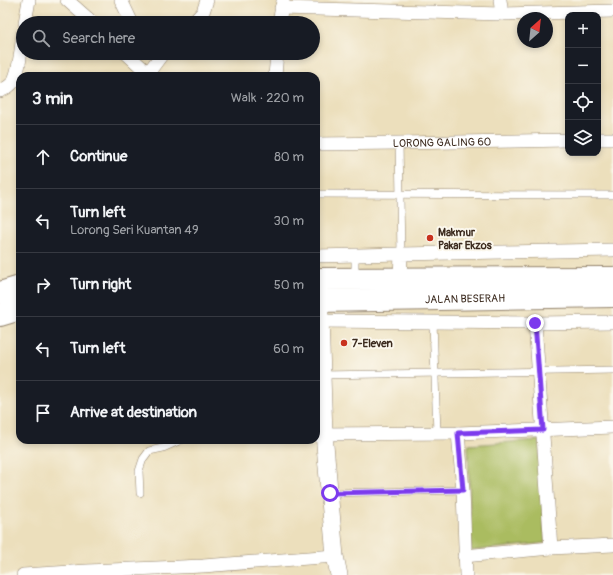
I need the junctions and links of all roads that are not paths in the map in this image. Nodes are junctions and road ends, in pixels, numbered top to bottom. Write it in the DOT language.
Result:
graph roads {
  1 [pos="29,0"];
  2 [pos="67,0"];
  3 [pos="121,0"];
  4 [pos="207,0"];
  5 [pos="500,0"];
  6 [pos="282,4"];
  7 [pos="613,11"];
  8 [pos="502,14"];
  9 [pos="26,16"];
  10 [pos="85,16"];
  11 [pos="129,16"];
  12 [pos="199,16"];
  13 [pos="280,16"];
  14 [pos="19,60"];
  15 [pos="134,60"];
  16 [pos="158,60"];
  17 [pos="276,60"];
  18 [pos="17,72"];
  19 [pos="147,72"];
  20 [pos="150,72"];
  21 [pos="275,72"];
  22 [pos="16,73"];
  23 [pos="0,91"];
  24 [pos="601,139"];
  25 [pos="613,139"];
  26 [pos="565,140"];
  27 [pos="399,143"];
  28 [pos="320,144"];
  29 [pos="320,194"];
  30 [pos="400,195"];
  31 [pos="613,195"];
  32 [pos="613,250"];
  33 [pos="401,254"];
  34 [pos="355,255"];
  35 [pos="320,256"];
  36 [pos="613,278"];
  37 [pos="320,279"];
  38 [pos="355,279"];
  39 [pos="400,279"];
  40 [pos="16,288"];
  41 [pos="0,293"];
  42 [pos="613,296"];
  43 [pos="16,310"];
  44 [pos="320,311"];
  45 [pos="320,311"];
  46 [pos="0,315"];
  47 [pos="433,322"];
  48 [pos="613,322"];
  49 [pos="535,323"];
  50 [pos="613,370"];
  51 [pos="538,372"];
  52 [pos="435,374"];
  53 [pos="320,375"];
  54 [pos="613,427"];
  55 [pos="543,430"];
  56 [pos="437,433"];
  57 [pos="458,433"];
  58 [pos="320,434"];
  59 [pos="172,444"];
  60 [pos="463,490"];
  61 [pos="140,493"];
  62 [pos="330,493"];
  63 [pos="613,545"];
  64 [pos="551,548"];
  65 [pos="335,556"];
  66 [pos="464,556"];
  67 [pos="203,571"];
  68 [pos="87,573"];
  69 [pos="23,575"];
  70 [pos="339,575"];
  71 [pos="466,575"];
  1 -- 9 [label="street"];
  2 -- 10 [label="street"];
  3 -- 11 [label="street"];
  4 -- 12 [label="street"];
  5 -- 8 [label="street"];
  6 -- 8 [label="street"];
  6 -- 13 [label="street"];
  7 -- 8 [label="street"];
  14 -- 18 [label="street"];
  15 -- 19 [label="street"];
  16 -- 20 [label="street"];
  17 -- 21 [label="street"];
  22 -- 23 [label="street"];
  24 -- 25 [label="street"];
  26 -- 27 [label="street, LORONG GALING 60"];
  27 -- 28 [label="street, LORONG GALING 60"];
  27 -- 30 [label="lane"];
  29 -- 30 [label="lane"];
  30 -- 31 [label="lane"];
  30 -- 33 [label="lane"];
  32 -- 33 [label="street"];
  33 -- 34 [label="street"];
  33 -- 39 [label="street"];
  34 -- 35 [label="street"];
  34 -- 38 [label="lane"];
  36 -- 39 [label="highway, JALAN BESERAH"];
  37 -- 38 [label="highway, JALAN BESERAH"];
  38 -- 39 [label="highway, JALAN BESERAH"];
  40 -- 41 [label="highway"];
  42 -- 44 [label="highway, JALAN BESERAH"];
  43 -- 46 [label="highway"];
  45 -- 47 [label="street"];
  47 -- 49 [label="street"];
  47 -- 52 [label="lane"];
  48 -- 49 [label="street"];
  49 -- 51 [label="street"];
  50 -- 51 [label="lane"];
  51 -- 52 [label="lane"];
  51 -- 55 [label="street"];
  52 -- 53 [label="lane"];
  52 -- 56 [label="lane"];
  54 -- 55 [label="street"];
  55 -- 57 [label="street"];
  55 -- 64 [label="street"];
  56 -- 57 [label="street"];
  56 -- 58 [label="street"];
  57 -- 60 [label="street"];
  58 -- 62 [label="street"];
  59 -- 61 [label="lane"];
  60 -- 62 [label="lane"];
  60 -- 66 [label="street"];
  62 -- 65 [label="street"];
  63 -- 64 [label="street"];
  64 -- 66 [label="street"];
  65 -- 67 [label="street"];
  65 -- 70 [label="street"];
  66 -- 71 [label="street"];
  67 -- 68 [label="street"];
  68 -- 69 [label="street"];
}
